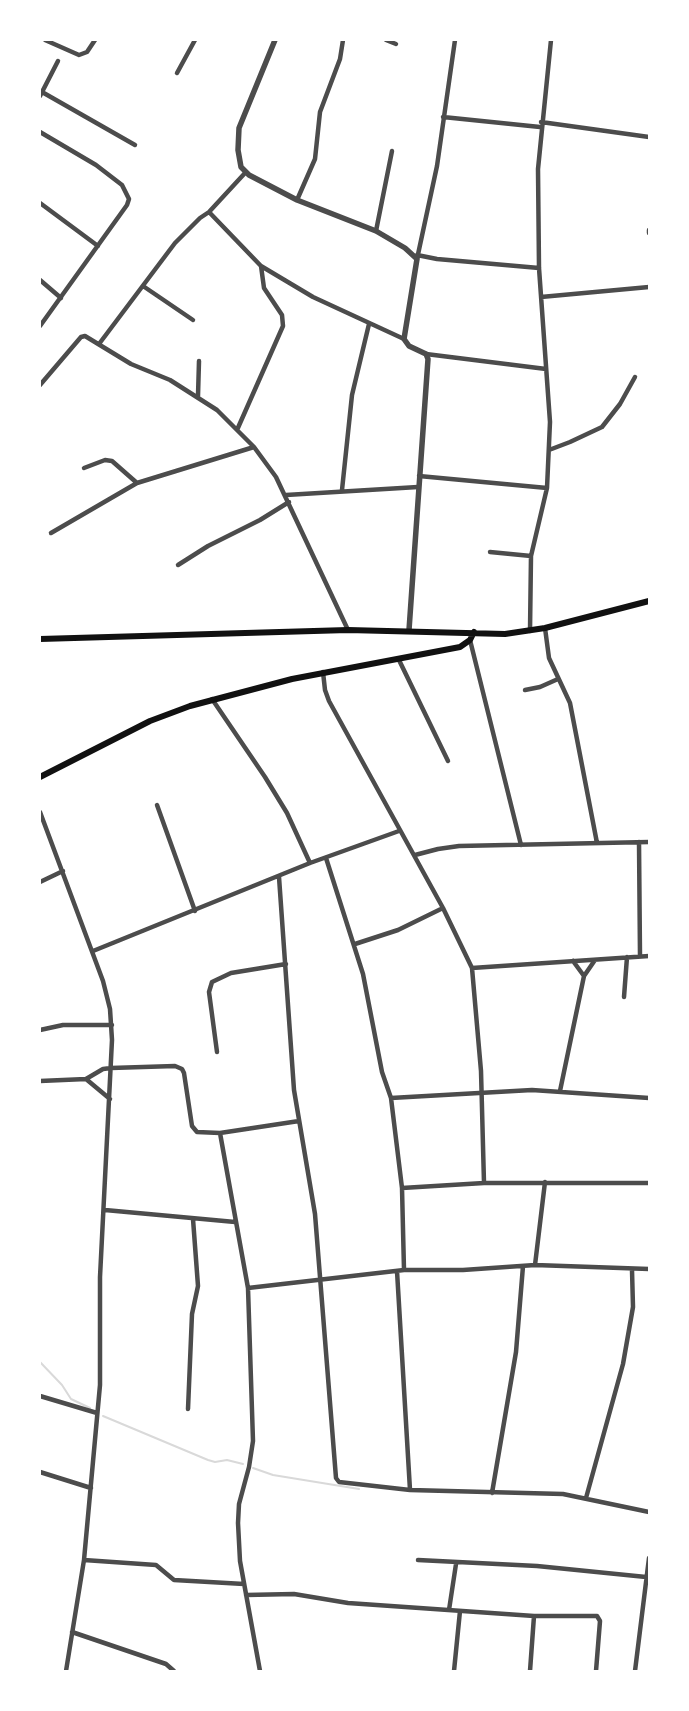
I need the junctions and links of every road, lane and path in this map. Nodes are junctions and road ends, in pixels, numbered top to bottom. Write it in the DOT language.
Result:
graph roads {
  1 [pos="45,40"];
  2 [pos="95,40"];
  3 [pos="195,40"];
  4 [pos="275,40"];
  5 [pos="344,40"];
  6 [pos="386,40"];
  7 [pos="454,40"];
  8 [pos="551,40"];
  9 [pos="396,44"];
  10 [pos="58,61"];
  11 [pos="177,72"];
  12 [pos="41,94"];
  13 [pos="443,118"];
  14 [pos="540,125"];
  15 [pos="40,132"];
  16 [pos="649,137"];
  17 [pos="135,145"];
  18 [pos="392,152"];
  19 [pos="245,173"];
  20 [pos="297,200"];
  21 [pos="40,203"];
  22 [pos="209,212"];
  23 [pos="376,231"];
  24 [pos="98,246"];
  25 [pos="417,257"];
  26 [pos="261,266"];
  27 [pos="539,268"];
  28 [pos="40,280"];
  29 [pos="143,286"];
  30 [pos="649,287"];
  31 [pos="541,297"];
  32 [pos="61,298"];
  33 [pos="192,320"];
  34 [pos="369,324"];
  35 [pos="40,326"];
  36 [pos="404,339"];
  37 [pos="99,344"];
  38 [pos="426,354"];
  39 [pos="199,361"];
  40 [pos="546,369"];
  41 [pos="634,377"];
  42 [pos="40,385"];
  43 [pos="198,396"];
  44 [pos="237,430"];
  45 [pos="254,447"];
  46 [pos="549,450"];
  47 [pos="84,468"];
  48 [pos="419,476"];
  49 [pos="137,483"];
  50 [pos="418,487"];
  51 [pos="547,488"];
  52 [pos="342,490"];
  53 [pos="286,495"];
  54 [pos="289,502"];
  55 [pos="51,533"];
  56 [pos="490,552"];
  57 [pos="531,556"];
  58 [pos="178,565"];
  59 [pos="649,601"];
  60 [pos="545,628"];
  61 [pos="348,630"];
  62 [pos="409,630"];
  63 [pos="530,631"];
  64 [pos="474,632"];
  65 [pos="40,639"];
  66 [pos="470,640"];
  67 [pos="399,660"];
  68 [pos="322,672"];
  69 [pos="558,679"];
  70 [pos="525,690"];
  71 [pos="212,699"];
  72 [pos="448,761"];
  73 [pos="40,777"];
  74 [pos="157,805"];
  75 [pos="40,812"];
  76 [pos="399,831"];
  77 [pos="639,842"];
  78 [pos="649,842"];
  79 [pos="597,843"];
  80 [pos="521,845"];
  81 [pos="415,855"];
  82 [pos="326,858"];
  83 [pos="310,863"];
  84 [pos="63,871"];
  85 [pos="279,877"];
  86 [pos="40,882"];
  87 [pos="443,908"];
  88 [pos="195,911"];
  89 [pos="355,944"];
  90 [pos="93,951"];
  91 [pos="640,956"];
  92 [pos="649,956"];
  93 [pos="626,957"];
  94 [pos="595,960"];
  95 [pos="573,961"];
  96 [pos="286,964"];
  97 [pos="472,968"];
  98 [pos="584,976"];
  99 [pos="624,997"];
  100 [pos="112,1025"];
  101 [pos="40,1030"];
  102 [pos="218,1052"];
  103 [pos="111,1068"];
  104 [pos="86,1079"];
  105 [pos="40,1081"];
  106 [pos="560,1091"];
  107 [pos="481,1092"];
  108 [pos="391,1098"];
  109 [pos="649,1098"];
  110 [pos="110,1099"];
  111 [pos="299,1121"];
  112 [pos="220,1134"];
  113 [pos="545,1182"];
  114 [pos="484,1183"];
  115 [pos="649,1183"];
  116 [pos="402,1188"];
  117 [pos="105,1210"];
  118 [pos="193,1219"];
  119 [pos="235,1222"];
  120 [pos="535,1265"];
  121 [pos="523,1266"];
  122 [pos="649,1269"];
  123 [pos="404,1270"];
  124 [pos="632,1270"];
  125 [pos="398,1271"];
  126 [pos="322,1278"];
  127 [pos="248,1288"];
  128 [pos="40,1396"];
  129 [pos="188,1409"];
  130 [pos="97,1413"];
  131 [pos="40,1472"];
  132 [pos="91,1488"];
  133 [pos="410,1490"];
  134 [pos="492,1493"];
  135 [pos="586,1498"];
  136 [pos="649,1512"];
  137 [pos="649,1558"];
  138 [pos="84,1560"];
  139 [pos="418,1560"];
  140 [pos="456,1564"];
  141 [pos="646,1577"];
  142 [pos="244,1584"];
  143 [pos="246,1595"];
  144 [pos="449,1610"];
  145 [pos="460,1611"];
  146 [pos="534,1616"];
  147 [pos="72,1632"];
  148 [pos="66,1671"];
  149 [pos="174,1671"];
  150 [pos="260,1671"];
  151 [pos="454,1671"];
  152 [pos="530,1671"];
  153 [pos="596,1671"];
  154 [pos="635,1671"];
  1 -- 2 [label="street"];
  3 -- 11 [label="street"];
  4 -- 19 [label="street"];
  5 -- 20 [label="street"];
  6 -- 9 [label="street"];
  7 -- 13 [label="street"];
  8 -- 14 [label="street"];
  10 -- 12 [label="street"];
  12 -- 17 [label="street"];
  13 -- 14 [label="street"];
  13 -- 25 [label="street"];
  14 -- 16 [label="street"];
  14 -- 27 [label="street"];
  15 -- 24 [label="street"];
  18 -- 23 [label="street"];
  19 -- 20 [label="street"];
  19 -- 22 [label="street"];
  20 -- 23 [label="street"];
  21 -- 24 [label="street"];
  22 -- 26 [label="street"];
  22 -- 29 [label="street"];
  23 -- 25 [label="street"];
  24 -- 32 [label="street"];
  25 -- 27 [label="street"];
  25 -- 36 [label="street"];
  26 -- 34 [label="street"];
  26 -- 44 [label="street"];
  27 -- 31 [label="street"];
  28 -- 32 [label="street"];
  29 -- 33 [label="street"];
  29 -- 37 [label="street"];
  30 -- 31 [label="street"];
  31 -- 40 [label="street"];
  32 -- 35 [label="street"];
  34 -- 36 [label="street"];
  34 -- 52 [label="street"];
  36 -- 38 [label="street"];
  37 -- 42 [label="street"];
  37 -- 43 [label="street"];
  38 -- 40 [label="street"];
  38 -- 48 [label="street"];
  39 -- 43 [label="street"];
  40 -- 46 [label="street"];
  41 -- 46 [label="street"];
  43 -- 44 [label="street"];
  44 -- 45 [label="street"];
  45 -- 49 [label="street"];
  45 -- 53 [label="street"];
  46 -- 51 [label="street"];
  47 -- 49 [label="street"];
  48 -- 50 [label="street"];
  48 -- 51 [label="street"];
  49 -- 55 [label="street"];
  50 -- 52 [label="street"];
  50 -- 62 [label="street"];
  51 -- 57 [label="street"];
  52 -- 53 [label="street"];
  53 -- 54 [label="street"];
  54 -- 58 [label="street"];
  54 -- 61 [label="street"];
  56 -- 57 [label="street"];
  57 -- 63 [label="street"];
  59 -- 60 [label="main road"];
  60 -- 63 [label="main road"];
  60 -- 69 [label="street"];
  61 -- 62 [label="main road"];
  61 -- 65 [label="main road"];
  62 -- 64 [label="main road"];
  63 -- 64 [label="main road"];
  64 -- 66 [label="main road"];
  66 -- 67 [label="main road"];
  66 -- 80 [label="street"];
  67 -- 68 [label="main road"];
  67 -- 72 [label="street"];
  68 -- 71 [label="main road"];
  68 -- 76 [label="street"];
  69 -- 70 [label="street"];
  69 -- 79 [label="street"];
  71 -- 73 [label="main road"];
  71 -- 83 [label="street"];
  74 -- 88 [label="street"];
  75 -- 84 [label="street"];
  76 -- 81 [label="street"];
  76 -- 82 [label="street"];
  77 -- 78 [label="street"];
  77 -- 79 [label="street"];
  77 -- 91 [label="street"];
  79 -- 80 [label="street"];
  80 -- 81 [label="street"];
  81 -- 87 [label="street"];
  82 -- 83 [label="street"];
  82 -- 89 [label="street"];
  83 -- 85 [label="street"];
  84 -- 86 [label="street"];
  84 -- 90 [label="street"];
  85 -- 88 [label="street"];
  85 -- 96 [label="street"];
  87 -- 89 [label="street"];
  87 -- 97 [label="street"];
  88 -- 90 [label="street"];
  89 -- 108 [label="street"];
  90 -- 100 [label="street"];
  91 -- 92 [label="street"];
  91 -- 93 [label="street"];
  93 -- 94 [label="street"];
  93 -- 99 [label="street"];
  94 -- 95 [label="street"];
  94 -- 98 [label="street"];
  95 -- 97 [label="street"];
  95 -- 98 [label="street"];
  96 -- 102 [label="street"];
  96 -- 111 [label="street"];
  97 -- 107 [label="street"];
  98 -- 106 [label="street"];
  100 -- 101 [label="street"];
  100 -- 103 [label="street"];
  103 -- 104 [label="street"];
  103 -- 110 [label="street"];
  103 -- 112 [label="street"];
  104 -- 105 [label="street"];
  104 -- 110 [label="street"];
  106 -- 107 [label="street"];
  106 -- 109 [label="street"];
  107 -- 108 [label="street"];
  107 -- 114 [label="street"];
  108 -- 116 [label="street"];
  110 -- 117 [label="street"];
  111 -- 112 [label="street"];
  111 -- 126 [label="street"];
  112 -- 119 [label="street"];
  113 -- 114 [label="street"];
  113 -- 115 [label="street"];
  113 -- 120 [label="street"];
  114 -- 116 [label="street"];
  116 -- 123 [label="street"];
  117 -- 118 [label="street"];
  117 -- 130 [label="street"];
  118 -- 119 [label="street"];
  118 -- 129 [label="street"];
  119 -- 127 [label="street"];
  120 -- 121 [label="street"];
  120 -- 124 [label="street"];
  121 -- 123 [label="street"];
  121 -- 134 [label="street"];
  122 -- 124 [label="street"];
  123 -- 125 [label="street"];
  124 -- 135 [label="street"];
  125 -- 126 [label="street"];
  125 -- 133 [label="street"];
  126 -- 127 [label="street"];
  126 -- 133 [label="street"];
  127 -- 142 [label="street"];
  128 -- 130 [label="street"];
  130 -- 132 [label="street"];
  131 -- 132 [label="street"];
  132 -- 138 [label="street"];
  133 -- 134 [label="street"];
  134 -- 135 [label="street"];
  135 -- 136 [label="street"];
  137 -- 141 [label="street"];
  138 -- 142 [label="street"];
  138 -- 147 [label="street"];
  139 -- 140 [label="street"];
  140 -- 141 [label="street"];
  140 -- 144 [label="street"];
  141 -- 154 [label="street"];
  142 -- 143 [label="street"];
  143 -- 144 [label="street"];
  143 -- 150 [label="street"];
  144 -- 145 [label="street"];
  145 -- 146 [label="street"];
  145 -- 151 [label="street"];
  146 -- 152 [label="street"];
  146 -- 153 [label="street"];
  147 -- 148 [label="street"];
  147 -- 149 [label="street"];
}
